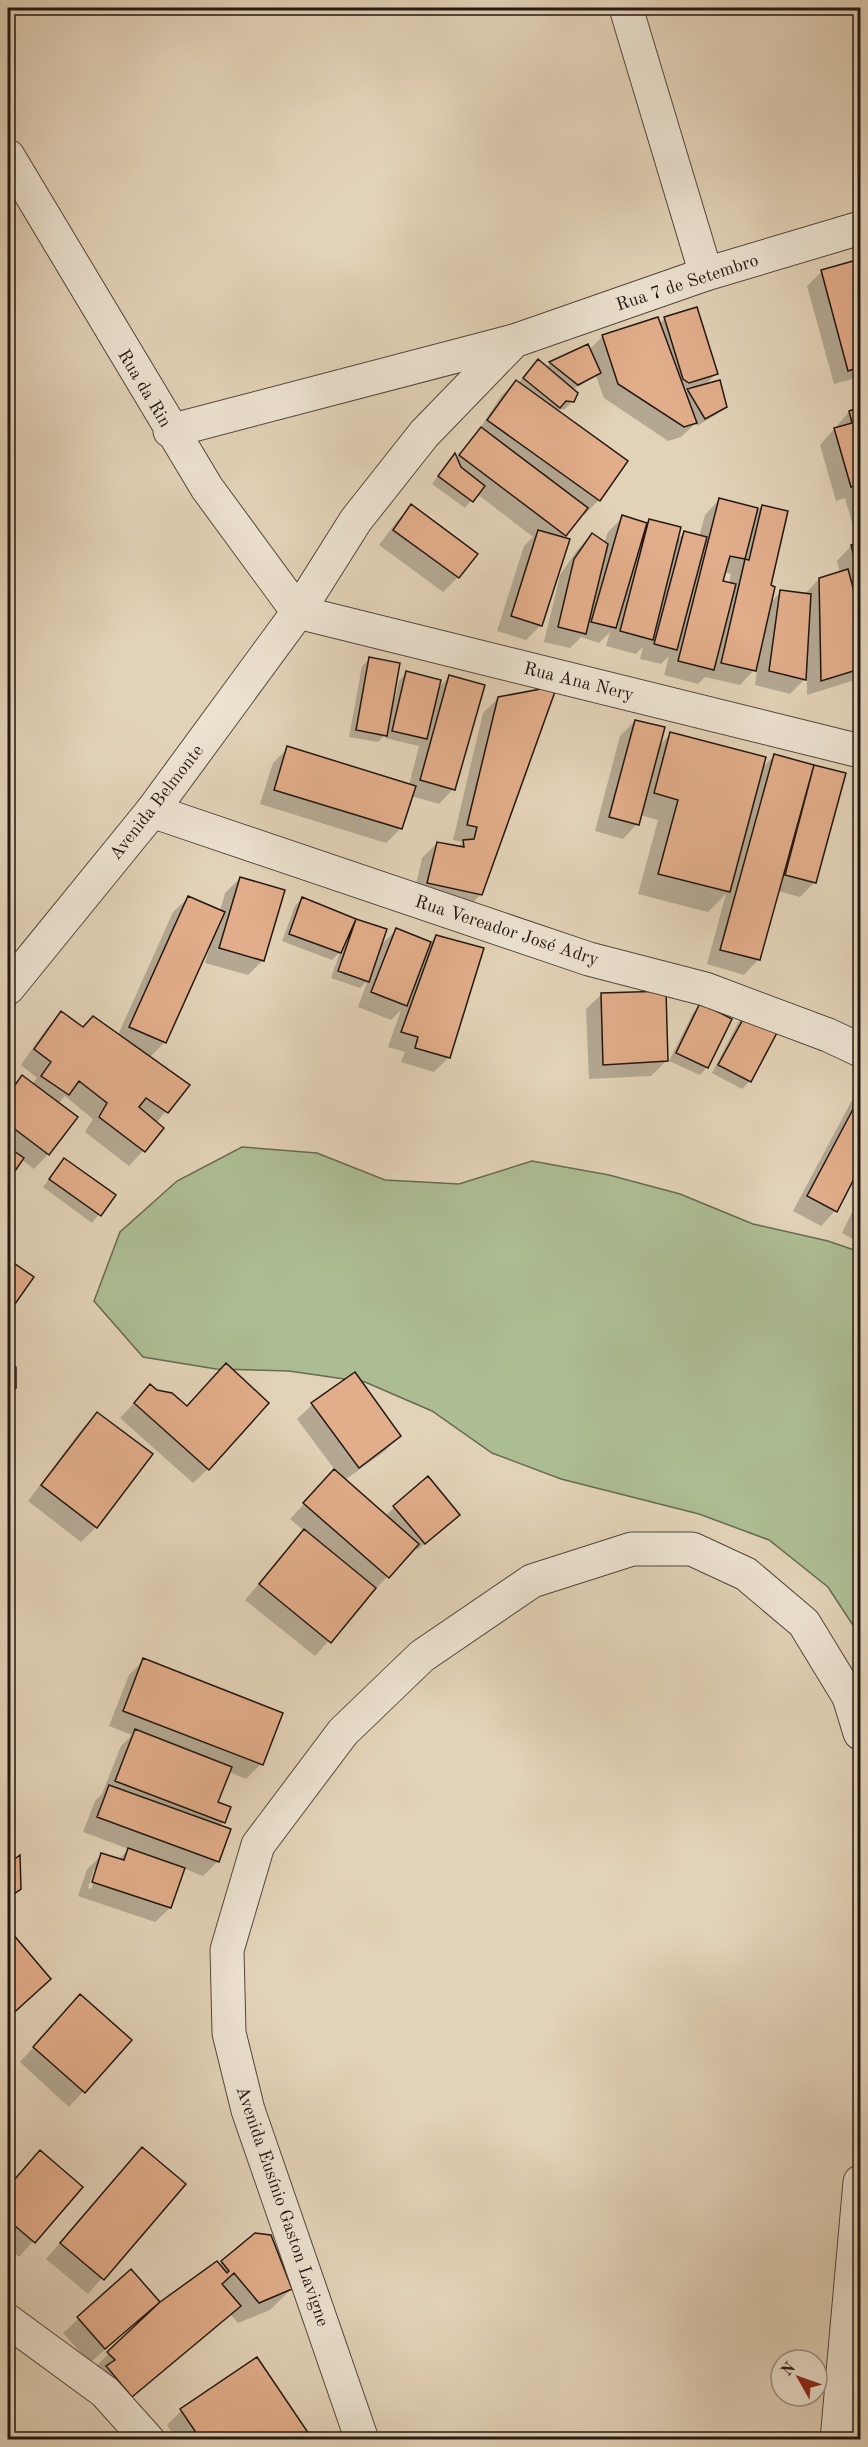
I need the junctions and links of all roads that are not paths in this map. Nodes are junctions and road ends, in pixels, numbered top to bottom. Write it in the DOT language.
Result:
graph roads {
  1 [pos="626,8"];
  2 [pos="8,156"];
  3 [pos="861,228"];
  4 [pos="706,274"];
  5 [pos="514,341"];
  6 [pos="170,431"];
  7 [pos="297,612"];
  8 [pos="861,751"];
  9 [pos="152,811"];
  10 [pos="8,988"];
  11 [pos="861,1050"];
  12 [pos="861,1733"];
  13 [pos="861,2181"];
  14 [pos="8,2321"];
  15 [pos="148,2439"];
  16 [pos="362,2439"];
  17 [pos="837,2439"];
  1 -- 4 [label="street"];
  2 -- 6 [label="street, Rua da Rin"];
  3 -- 4 [label="street, Rua 7 de Setembro"];
  4 -- 5 [label="street, Rua 7 de Setembro"];
  5 -- 6 [label="street, Rua 7 de Setembro"];
  5 -- 7 [label="street, Rua 7 de Setembro"];
  6 -- 7 [label="street, Rua da Rin"];
  7 -- 8 [label="street, Rua Ana Nery"];
  7 -- 9 [label="street, Avenida Belmonte"];
  9 -- 10 [label="street, Avenida Belmonte"];
  9 -- 11 [label="street, Rua Vereador José Adry"];
  12 -- 16 [label="street, Avenida Eusínio Gaston Lavigne"];
  13 -- 17 [label="street"];
  14 -- 15 [label="street"];
}
